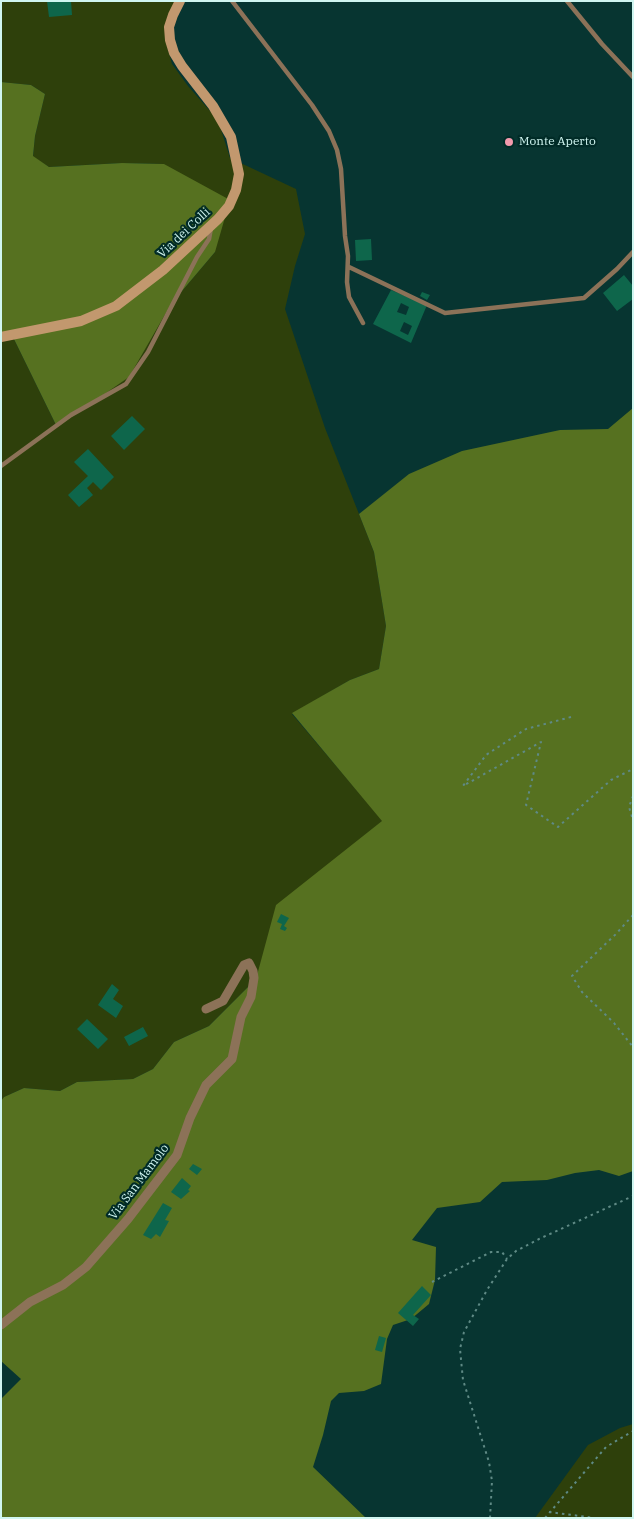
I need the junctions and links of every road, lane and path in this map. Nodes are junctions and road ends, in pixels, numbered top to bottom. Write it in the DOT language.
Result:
graph roads {
  1 [pos="180,1"];
  2 [pos="232,1"];
  3 [pos="567,1"];
  4 [pos="633,77"];
  5 [pos="211,226"];
  6 [pos="633,252"];
  7 [pos="349,267"];
  8 [pos="364,323"];
  9 [pos="1,337"];
  10 [pos="1,466"];
  11 [pos="571,716"];
  12 [pos="633,769"];
  13 [pos="633,796"];
  14 [pos="633,820"];
  15 [pos="633,916"];
  16 [pos="206,1009"];
  17 [pos="633,1047"];
  18 [pos="633,1196"];
  19 [pos="507,1258"];
  20 [pos="432,1282"];
  21 [pos="1,1325"];
  22 [pos="633,1431"];
  23 [pos="549,1512"];
  24 [pos="490,1518"];
  25 [pos="545,1518"];
  26 [pos="595,1518"];
  1 -- 5 [label="main road, Via dei Colli"];
  2 -- 7 [label="lane"];
  3 -- 4 [label="lane"];
  5 -- 9 [label="main road, Via dei Colli"];
  5 -- 10 [label="lane"];
  6 -- 7 [label="lane"];
  7 -- 8 [label="lane"];
  11 -- 12 [label="path"];
  13 -- 14 [label="path"];
  15 -- 17 [label="path"];
  16 -- 21 [label="street, Via San Mamolo"];
  18 -- 19 [label="path"];
  19 -- 20 [label="path"];
  19 -- 24 [label="path"];
  22 -- 23 [label="path"];
  23 -- 25 [label="path"];
  23 -- 26 [label="path"];
}
